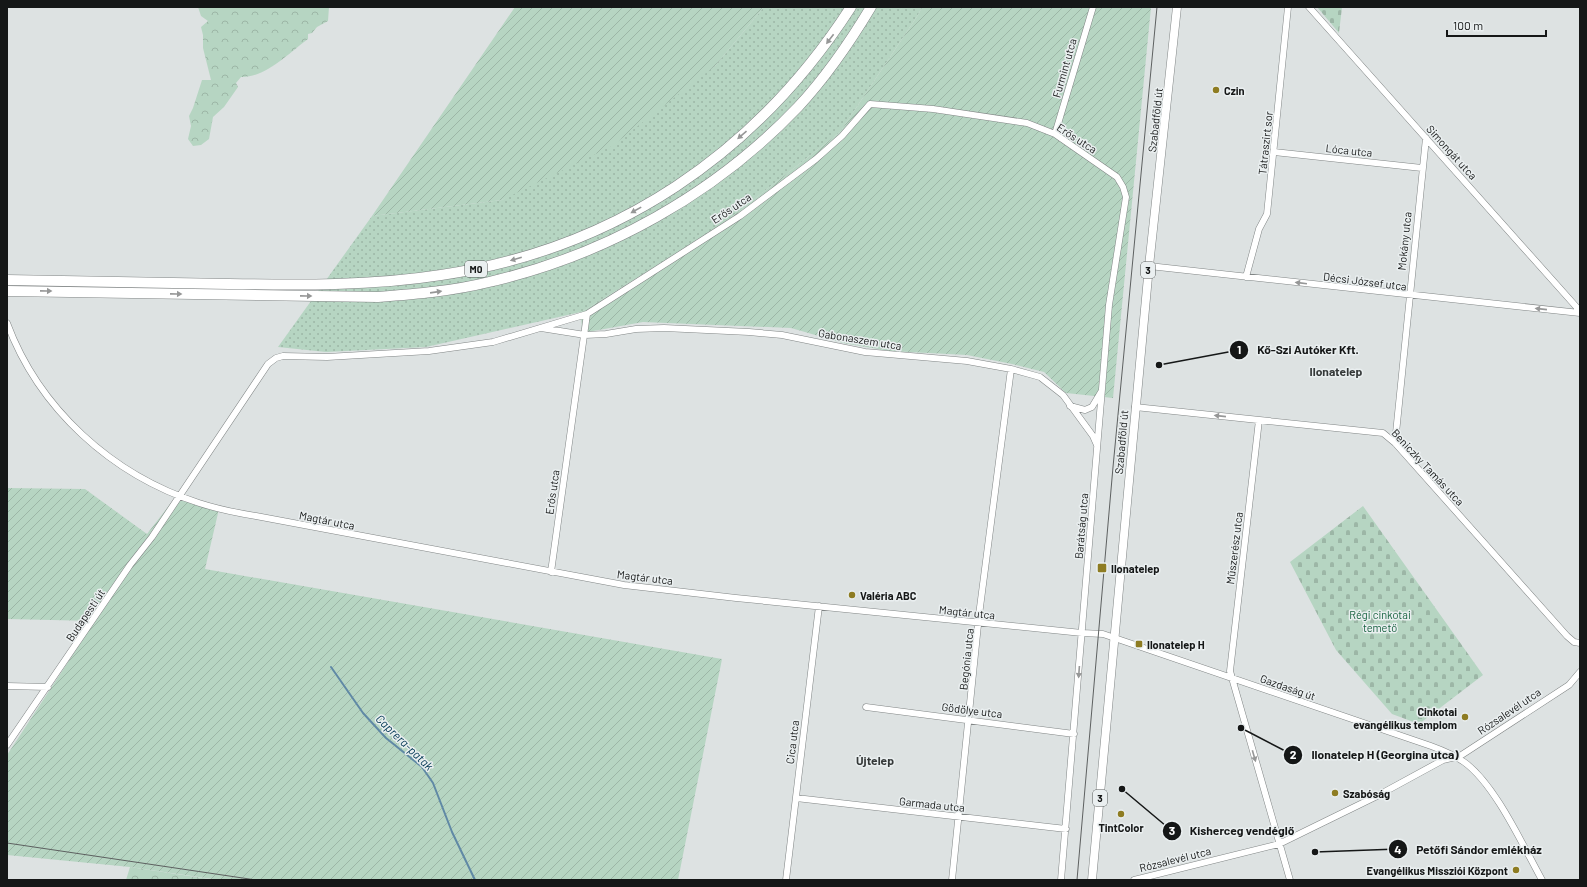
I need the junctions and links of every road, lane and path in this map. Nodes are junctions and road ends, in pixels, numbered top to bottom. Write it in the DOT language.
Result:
graph roads {
  1 [pos="851,7"];
  2 [pos="872,7"];
  3 [pos="1093,7"];
  4 [pos="1178,7"];
  5 [pos="1288,7"];
  6 [pos="1310,7"];
  7 [pos="1055,134"];
  8 [pos="1426,138"];
  9 [pos="1274,152"];
  10 [pos="1422,168"];
  11 [pos="1117,177"];
  12 [pos="1149,266"];
  13 [pos="1246,277"];
  14 [pos="7,280"];
  15 [pos="7,291"];
  16 [pos="1409,296"];
  17 [pos="1580,312"];
  18 [pos="587,314"];
  19 [pos="7,323"];
  20 [pos="540,328"];
  21 [pos="585,335"];
  22 [pos="1011,369"];
  23 [pos="1102,388"];
  24 [pos="1070,406"];
  25 [pos="1135,407"];
  26 [pos="1259,420"];
  27 [pos="1394,443"];
  28 [pos="1098,447"];
  29 [pos="180,495"];
  30 [pos="551,572"];
  31 [pos="819,606"];
  32 [pos="980,623"];
  33 [pos="1082,633"];
  34 [pos="1115,638"];
  35 [pos="1580,642"];
  36 [pos="1580,672"];
  37 [pos="1232,678"];
  38 [pos="7,686"];
  39 [pos="48,687"];
  40 [pos="866,707"];
  41 [pos="969,720"];
  42 [pos="1074,734"];
  43 [pos="7,745"];
  44 [pos="1455,757"];
  45 [pos="796,798"];
  46 [pos="959,817"];
  47 [pos="1066,828"];
  48 [pos="1279,844"];
  49 [pos="786,880"];
  50 [pos="952,880"];
  51 [pos="1061,880"];
  52 [pos="1092,880"];
  53 [pos="1134,880"];
  54 [pos="1290,880"];
  55 [pos="1542,880"];
  1 -- 14 [label="highway, M0, one-way"];
  15 -- 2 [label="highway, M0, one-way"];
  3 -- 7 [label="street, Furmint utca"];
  4 -- 12 [label="main road, Szabadföld út / 3"];
  5 -- 9 [label="street, Tátraszirt sor"];
  6 -- 8 [label="street, Simongát utca"];
  7 -- 11 [label="street, Erős utca"];
  7 -- 18 [label="street, Erős utca"];
  8 -- 10 [label="street, Mokány utca"];
  8 -- 17 [label="street, Simongát utca"];
  9 -- 10 [label="street, Lóca utca"];
  9 -- 13 [label="street, Tátraszirt sor"];
  10 -- 16 [label="street, Mokány utca"];
  11 -- 23 [label="street, Barátság utca"];
  12 -- 13 [label="street, Décsi József utca"];
  12 -- 25 [label="main road, Szabadföld út / 3"];
  16 -- 13 [label="street, Décsi József utca, one-way"];
  17 -- 16 [label="street, Décsi József utca, one-way"];
  16 -- 27 [label="street, Mokány utca"];
  18 -- 20 [label="street, Budapesti út"];
  18 -- 21 [label="street, Erős utca"];
  19 -- 29 [label="street, Magtár utca"];
  20 -- 21 [label="street, Gabonaszem utca"];
  20 -- 29 [label="street, Budapesti út"];
  21 -- 22 [label="street, Gabonaszem utca"];
  21 -- 30 [label="street, Erős utca"];
  22 -- 24 [label="street, Gabonaszem utca"];
  22 -- 32 [label="street, Begónia utca"];
  23 -- 24 [label="street"];
  23 -- 28 [label="street, Barátság utca"];
  24 -- 28 [label="street, Gabonaszem utca"];
  26 -- 25 [label="street, Beniczky Tamás utca, one-way"];
  25 -- 34 [label="main road, Szabadföld út / 3"];
  26 -- 27 [label="street, Beniczky Tamás utca"];
  26 -- 37 [label="street, Műszerész utca"];
  27 -- 35 [label="street, Beniczky Tamás utca"];
  28 -- 33 [label="street, Barátság utca"];
  29 -- 30 [label="street, Magtár utca"];
  29 -- 39 [label="street, Budapesti út"];
  30 -- 31 [label="street, Magtár utca"];
  31 -- 32 [label="street, Magtár utca"];
  31 -- 45 [label="street, Cica utca"];
  32 -- 33 [label="street, Magtár utca"];
  32 -- 41 [label="street, Begónia utca"];
  33 -- 34 [label="street, Magtár utca"];
  33 -- 42 [label="street, Barátság utca, one-way"];
  34 -- 37 [label="street, Gazdaság út"];
  34 -- 52 [label="main road, Szabadföld út / 3"];
  36 -- 44 [label="street, Rózsalevél utca"];
  37 -- 44 [label="street, Gazdaság út"];
  37 -- 48 [label="street, Műszerész utca, one-way"];
  38 -- 39 [label="street"];
  39 -- 43 [label="street, Budapesti út"];
  40 -- 41 [label="street, Gödölye utca"];
  41 -- 42 [label="street, Gödölye utca"];
  41 -- 46 [label="street, Begónia utca"];
  42 -- 47 [label="street, Barátság utca"];
  44 -- 48 [label="street, Rózsalevél utca"];
  44 -- 55 [label="street, Gazdaság út"];
  45 -- 46 [label="street, Garmada utca"];
  45 -- 49 [label="street, Cica utca"];
  46 -- 47 [label="street, Garmada utca"];
  46 -- 50 [label="street, Begónia utca"];
  47 -- 51 [label="street, Barátság utca"];
  48 -- 53 [label="street, Rózsalevél utca"];
  48 -- 54 [label="street, Műszerész utca"];
}
